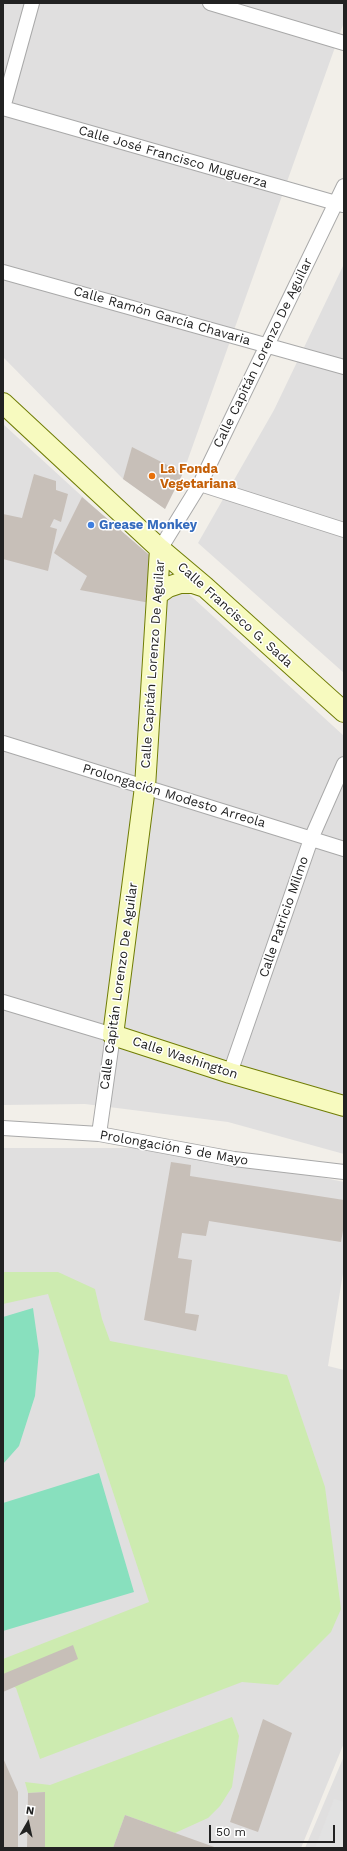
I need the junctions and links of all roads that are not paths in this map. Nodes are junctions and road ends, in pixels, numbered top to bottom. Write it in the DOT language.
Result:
graph roads {
  1 [pos="32,3"];
  2 [pos="210,3"];
  3 [pos="344,43"];
  4 [pos="3,108"];
  5 [pos="344,186"];
  6 [pos="340,204"];
  7 [pos="3,272"];
  8 [pos="267,346"];
  9 [pos="344,367"];
  10 [pos="3,403"];
  11 [pos="200,484"];
  12 [pos="344,530"];
  13 [pos="160,549"];
  14 [pos="205,587"];
  15 [pos="158,594"];
  16 [pos="344,712"];
  17 [pos="3,743"];
  18 [pos="344,764"];
  19 [pos="145,787"];
  20 [pos="311,839"];
  21 [pos="344,849"];
  22 [pos="3,1002"];
  23 [pos="113,1035"];
  24 [pos="230,1073"];
  25 [pos="344,1106"];
  26 [pos="3,1128"];
  27 [pos="99,1134"];
  28 [pos="344,1172"];
  1 -- 4 [label="street"];
  2 -- 3 [label="street"];
  4 -- 6 [label="street, Calle José Francisco Muguerza"];
  5 -- 6 [label="street, Calle Capitán Lorenzo De Aguilar"];
  6 -- 8 [label="street, Calle Capitán Lorenzo De Aguilar"];
  7 -- 8 [label="street, Calle Ramón García Chavaria"];
  8 -- 9 [label="street, Calle Ramón García Chavaria"];
  8 -- 11 [label="street, Calle Capitán Lorenzo De Aguilar"];
  10 -- 13 [label="street, Calle Francisco G. Sada"];
  11 -- 12 [label="street"];
  11 -- 13 [label="street, Calle Capitán Lorenzo De Aguilar"];
  13 -- 14 [label="street, Calle Francisco G. Sada"];
  13 -- 15 [label="street, Calle Capitán Lorenzo De Aguilar"];
  14 -- 15 [label="street"];
  14 -- 16 [label="street, Calle Francisco G. Sada"];
  15 -- 19 [label="street, Calle Capitán Lorenzo De Aguilar"];
  17 -- 19 [label="street, Prolongación Modesto Arreola"];
  18 -- 20 [label="street, Calle Patricio Milmo"];
  19 -- 20 [label="street, Prolongación Modesto Arreola"];
  19 -- 23 [label="street, Calle Capitán Lorenzo De Aguilar"];
  20 -- 21 [label="street, Prolongación Modesto Arreola"];
  20 -- 24 [label="street, Calle Patricio Milmo"];
  22 -- 23 [label="street, Calle Washington"];
  23 -- 24 [label="street, Calle Washington"];
  23 -- 27 [label="street, Calle Capitán Lorenzo De Aguilar"];
  24 -- 25 [label="street, Calle Washington"];
  26 -- 27 [label="street, Prolongación 5 de Mayo"];
  27 -- 28 [label="street, Prolongación 5 de Mayo"];
}
